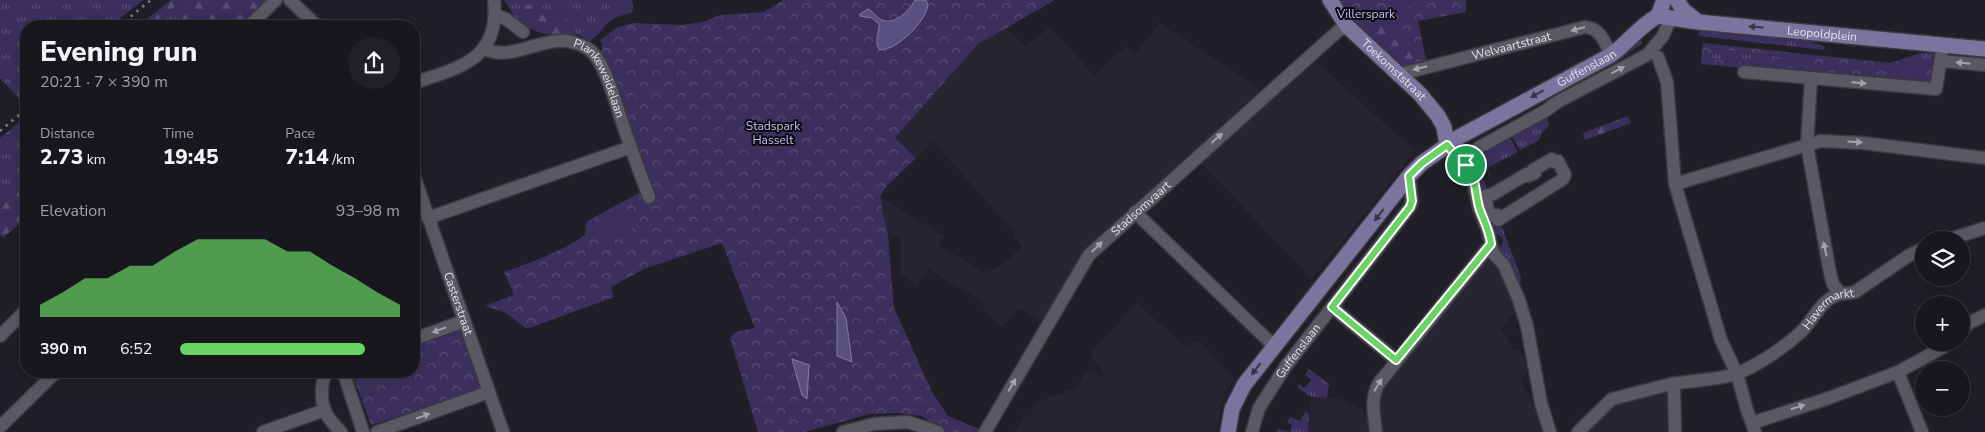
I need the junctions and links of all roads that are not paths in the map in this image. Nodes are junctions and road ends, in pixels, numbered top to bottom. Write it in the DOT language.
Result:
graph roads {
  1 [pos="276,0"];
  2 [pos="290,0"];
  3 [pos="494,0"];
  4 [pos="1330,0"];
  5 [pos="1654,0"];
  6 [pos="1664,0"];
  7 [pos="1677,0"];
  8 [pos="495,15"];
  9 [pos="1665,17"];
  10 [pos="255,20"];
  11 [pos="311,20"];
  12 [pos="1698,22"];
  13 [pos="1347,26"];
  14 [pos="523,32"];
  15 [pos="1943,45"];
  16 [pos="484,49"];
  17 [pos="1985,49"];
  18 [pos="1611,55"];
  19 [pos="1658,57"];
  20 [pos="1941,61"];
  21 [pos="1985,65"];
  22 [pos="1744,72"];
  23 [pos="1397,75"];
  24 [pos="1811,78"];
  25 [pos="420,81"];
  26 [pos="1447,145"];
  27 [pos="1807,145"];
  28 [pos="631,147"];
  29 [pos="1985,158"];
  30 [pos="1558,160"];
  31 [pos="1466,165"];
  32 [pos="1409,176"];
  33 [pos="1675,184"];
  34 [pos="420,194"];
  35 [pos="649,196"];
  36 [pos="1135,212"];
  37 [pos="428,218"];
  38 [pos="1985,228"];
  39 [pos="1970,233"];
  40 [pos="1491,244"];
  41 [pos="1915,252"];
  42 [pos="1840,294"];
  43 [pos="1332,307"];
  44 [pos="1985,315"];
  45 [pos="20,316"];
  46 [pos="464,321"];
  47 [pos="1970,322"];
  48 [pos="0,336"];
  49 [pos="420,337"];
  50 [pos="1274,346"];
  51 [pos="1936,351"];
  52 [pos="1396,360"];
  53 [pos="1898,372"];
  54 [pos="1737,374"];
  55 [pos="50,378"];
  56 [pos="324,378"];
  57 [pos="345,378"];
  58 [pos="1671,384"];
  59 [pos="489,392"];
  60 [pos="325,410"];
  61 [pos="0,427"];
  62 [pos="907,427"];
  63 [pos="1754,428"];
  64 [pos="1230,429"];
  65 [pos="1675,429"];
  66 [pos="263,432"];
  67 [pos="341,432"];
  68 [pos="363,432"];
  69 [pos="377,432"];
  70 [pos="503,432"];
  71 [pos="843,432"];
  72 [pos="938,432"];
  73 [pos="986,432"];
  74 [pos="1252,432"];
  75 [pos="1376,432"];
  76 [pos="1550,432"];
  77 [pos="1578,432"];
  78 [pos="1922,432"];
  1 -- 10 [label="street"];
  2 -- 11 [label="street"];
  3 -- 8 [label="street"];
  4 -- 13 [label="main road, Toekomststraat"];
  5 -- 9 [label="main road"];
  6 -- 9 [label="main road"];
  7 -- 9 [label="main road"];
  7 -- 12 [label="main road"];
  8 -- 14 [label="street"];
  8 -- 16 [label="street"];
  9 -- 12 [label="main road, Leopoldplein"];
  9 -- 18 [label="main road, Guffenslaan"];
  31 -- 9 [label="street, Guffenslaan, one-way"];
  15 -- 12 [label="main road, Leopoldplein, one-way"];
  13 -- 23 [label="main road, Toekomststraat"];
  36 -- 13 [label="street, Stadsomvaart, one-way"];
  15 -- 17 [label="main road, Leopoldplein"];
  15 -- 20 [label="street"];
  16 -- 25 [label="street"];
  16 -- 28 [label="street, Plankeweidelaan"];
  18 -- 23 [label="street, Welvaartstraat, one-way"];
  18 -- 26 [label="main road, Guffenslaan, one-way"];
  19 -- 33 [label="street"];
  21 -- 20 [label="street, one-way"];
  24 -- 20 [label="street, one-way"];
  22 -- 24 [label="street"];
  23 -- 26 [label="main road, Toekomststraat"];
  24 -- 27 [label="street"];
  26 -- 31 [label="street"];
  26 -- 32 [label="main road, Guffenslaan"];
  27 -- 29 [label="street, one-way"];
  27 -- 33 [label="street"];
  42 -- 27 [label="street, one-way"];
  28 -- 35 [label="street, Plankeweidelaan"];
  28 -- 37 [label="street"];
  30 -- 30 [label="street"];
  31 -- 40 [label="street"];
  32 -- 43 [label="street, Guffenslaan"];
  32 -- 50 [label="main road, Guffenslaan, one-way"];
  33 -- 54 [label="street"];
  34 -- 37 [label="street, Casterstraat"];
  36 -- 50 [label="street"];
  73 -- 36 [label="street, Stadsomvaart, one-way"];
  37 -- 46 [label="street, Casterstraat"];
  38 -- 39 [label="street"];
  40 -- 52 [label="street"];
  40 -- 76 [label="street"];
  41 -- 42 [label="street, Havermarkt"];
  42 -- 54 [label="street, Havermarkt"];
  43 -- 52 [label="street"];
  43 -- 74 [label="street, Guffenslaan"];
  44 -- 47 [label="street"];
  45 -- 48 [label="street"];
  46 -- 49 [label="street, one-way"];
  46 -- 59 [label="street, Casterstraat"];
  50 -- 64 [label="main road, Guffenslaan, one-way"];
  51 -- 53 [label="street"];
  75 -- 52 [label="street, one-way"];
  63 -- 53 [label="street, one-way"];
  53 -- 78 [label="street"];
  54 -- 58 [label="street"];
  54 -- 63 [label="street"];
  55 -- 61 [label="street"];
  56 -- 60 [label="street"];
  57 -- 68 [label="street"];
  58 -- 65 [label="street"];
  58 -- 77 [label="street"];
  69 -- 59 [label="street, one-way"];
  59 -- 70 [label="street, Casterstraat"];
  60 -- 66 [label="street"];
  60 -- 67 [label="street"];
  62 -- 71 [label="street"];
  62 -- 72 [label="street"];
}
